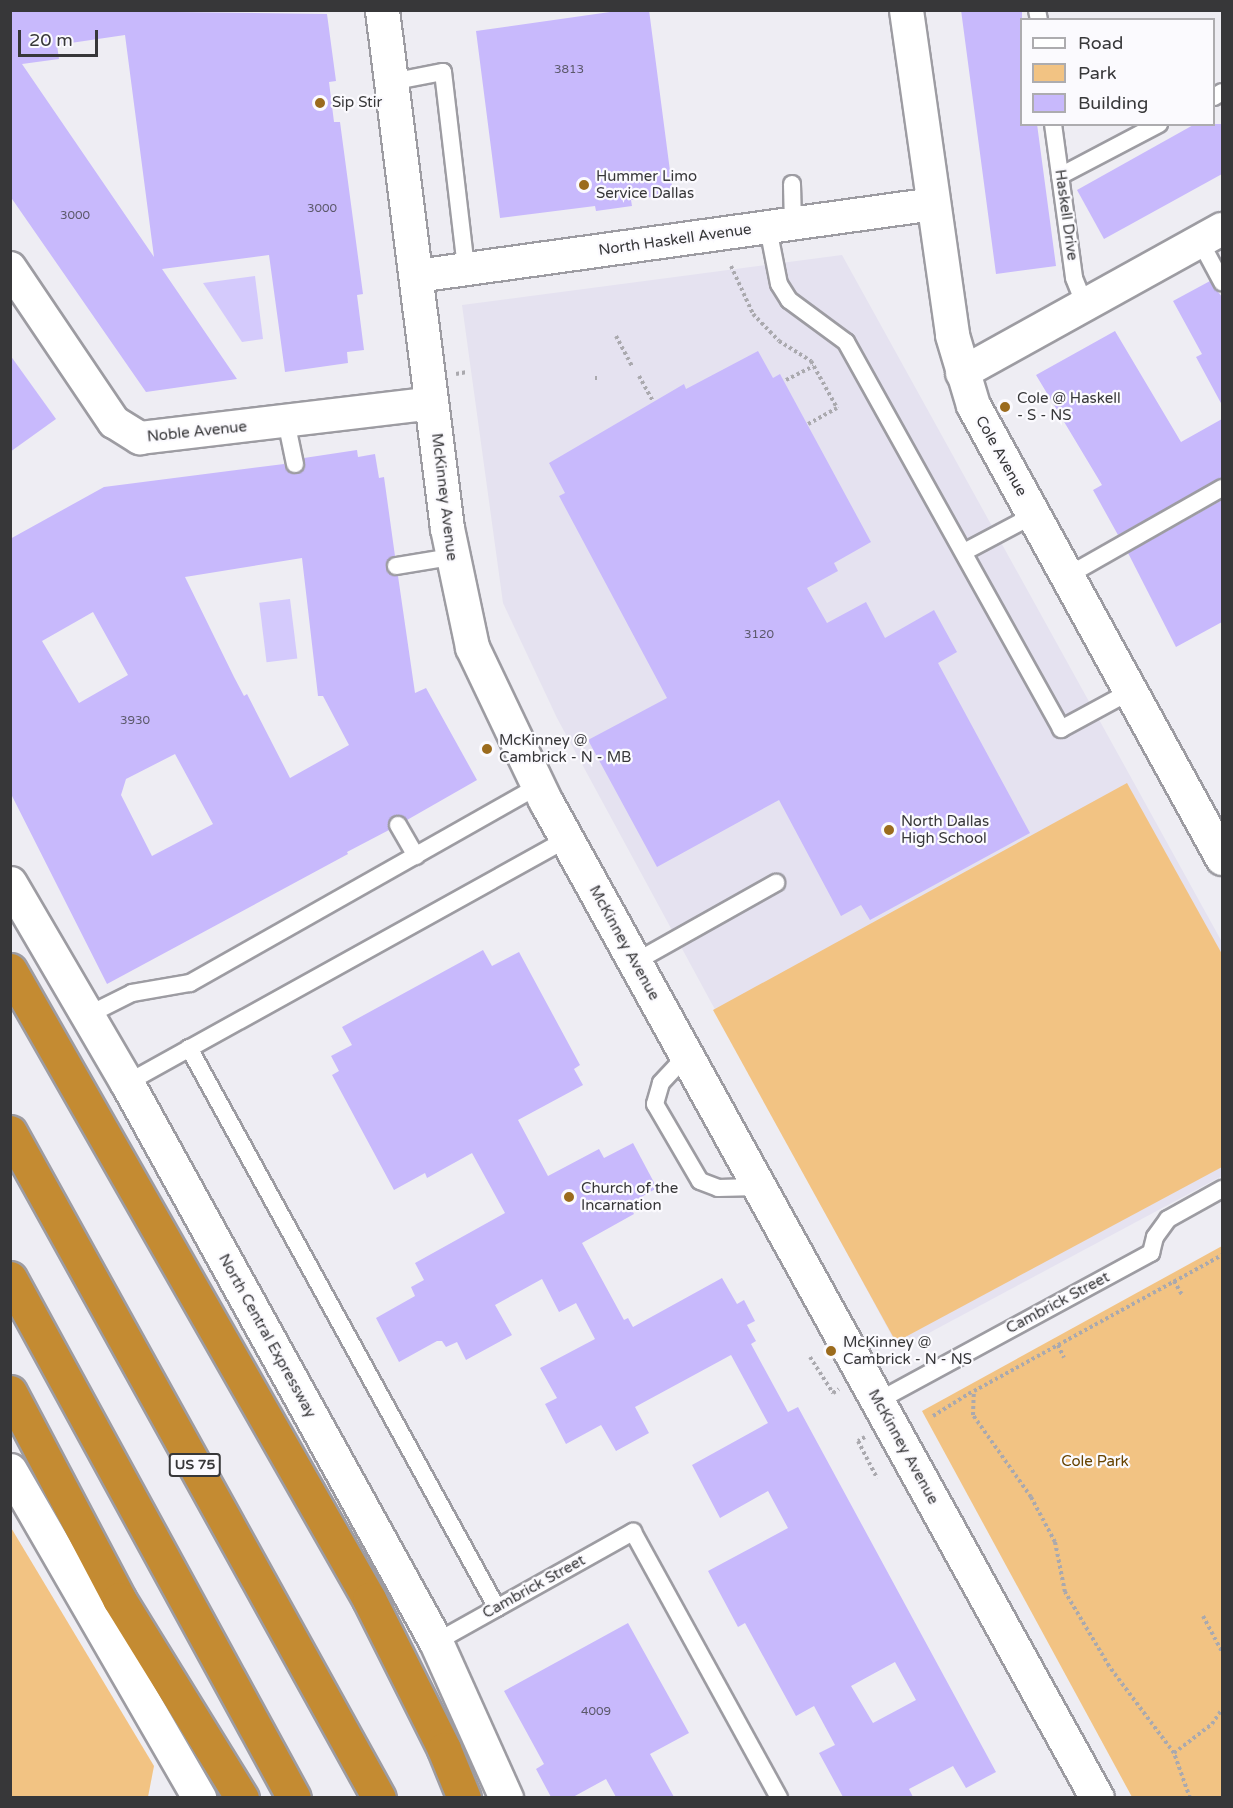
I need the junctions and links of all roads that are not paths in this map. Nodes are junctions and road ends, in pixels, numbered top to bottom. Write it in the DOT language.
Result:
graph roads {
  1 [pos="382,10"];
  2 [pos="906,10"];
  3 [pos="392,82"];
  4 [pos="1053,126"];
  5 [pos="1155,126"];
  6 [pos="1060,176"];
  7 [pos="792,184"];
  8 [pos="934,204"];
  9 [pos="781,226"];
  10 [pos="1211,235"];
  11 [pos="10,268"];
  12 [pos="466,269"];
  13 [pos="417,276"];
  14 [pos="1222,282"];
  15 [pos="1085,304"];
  16 [pos="962,373"];
  17 [pos="432,403"];
  18 [pos="286,422"];
  19 [pos="295,464"];
  20 [pos="1222,488"];
  21 [pos="1034,515"];
  22 [pos="964,552"];
  23 [pos="451,557"];
  24 [pos="396,566"];
  25 [pos="1067,576"];
  26 [pos="1131,691"];
  27 [pos="538,786"];
  28 [pos="398,825"];
  29 [pos="567,839"];
  30 [pos="416,856"];
  31 [pos="1222,858"];
  32 [pos="10,883"];
  33 [pos="776,883"];
  34 [pos="634,962"];
  35 [pos="10,970"];
  36 [pos="88,1015"];
  37 [pos="189,1048"];
  38 [pos="686,1056"];
  39 [pos="127,1083"];
  40 [pos="10,1132"];
  41 [pos="758,1187"];
  42 [pos="1222,1189"];
  43 [pos="10,1278"];
  44 [pos="10,1392"];
  45 [pos="876,1416"];
  46 [pos="10,1470"];
  47 [pos="497,1608"];
  48 [pos="435,1642"];
  49 [pos="199,1797"];
  50 [pos="242,1797"];
  51 [pos="294,1797"];
  52 [pos="379,1797"];
  53 [pos="464,1797"];
  54 [pos="506,1797"];
  55 [pos="779,1797"];
  56 [pos="1097,1797"];
  1 -- 3 [label="street, McKinney Avenue"];
  2 -- 8 [label="street, Cole Avenue"];
  3 -- 12 [label="lane"];
  3 -- 13 [label="street, McKinney Avenue"];
  4 -- 6 [label="lane, Haskell Drive"];
  5 -- 6 [label="lane"];
  6 -- 15 [label="lane, Haskell Drive"];
  7 -- 9 [label="lane"];
  8 -- 9 [label="street, North Haskell Avenue"];
  8 -- 16 [label="street, Cole Avenue"];
  9 -- 12 [label="street, North Haskell Avenue"];
  9 -- 22 [label="lane"];
  10 -- 14 [label="lane"];
  10 -- 15 [label="street"];
  11 -- 18 [label="street, Noble Avenue"];
  12 -- 13 [label="street, North Haskell Avenue"];
  13 -- 17 [label="street, McKinney Avenue"];
  15 -- 16 [label="street"];
  16 -- 21 [label="street, Cole Avenue"];
  17 -- 18 [label="street, Noble Avenue"];
  17 -- 23 [label="street, McKinney Avenue"];
  18 -- 19 [label="lane"];
  20 -- 25 [label="lane"];
  21 -- 22 [label="lane"];
  21 -- 25 [label="street, Cole Avenue"];
  22 -- 26 [label="lane"];
  23 -- 24 [label="lane"];
  23 -- 27 [label="street, McKinney Avenue"];
  25 -- 26 [label="street, Cole Avenue"];
  26 -- 31 [label="street, Cole Avenue"];
  27 -- 29 [label="street, McKinney Avenue"];
  27 -- 30 [label="lane"];
  28 -- 30 [label="lane"];
  29 -- 34 [label="street, McKinney Avenue"];
  29 -- 37 [label="lane"];
  30 -- 36 [label="lane"];
  32 -- 36 [label="street, North Central Expressway"];
  33 -- 34 [label="lane"];
  34 -- 38 [label="street, McKinney Avenue"];
  35 -- 53 [label="highway"];
  36 -- 39 [label="street, North Central Expressway"];
  37 -- 39 [label="lane"];
  37 -- 47 [label="lane"];
  38 -- 41 [label="street, McKinney Avenue"];
  38 -- 41 [label="lane"];
  39 -- 48 [label="street, North Central Expressway"];
  40 -- 52 [label="highway, US 75"];
  41 -- 45 [label="street, McKinney Avenue"];
  42 -- 45 [label="lane, Cambrick Street"];
  43 -- 51 [label="highway"];
  44 -- 50 [label="highway"];
  45 -- 56 [label="street, McKinney Avenue"];
  46 -- 49 [label="street"];
  47 -- 48 [label="lane, Cambrick Street"];
  47 -- 55 [label="lane, Cambrick Street"];
  48 -- 54 [label="street, North Central Expressway"];
}
